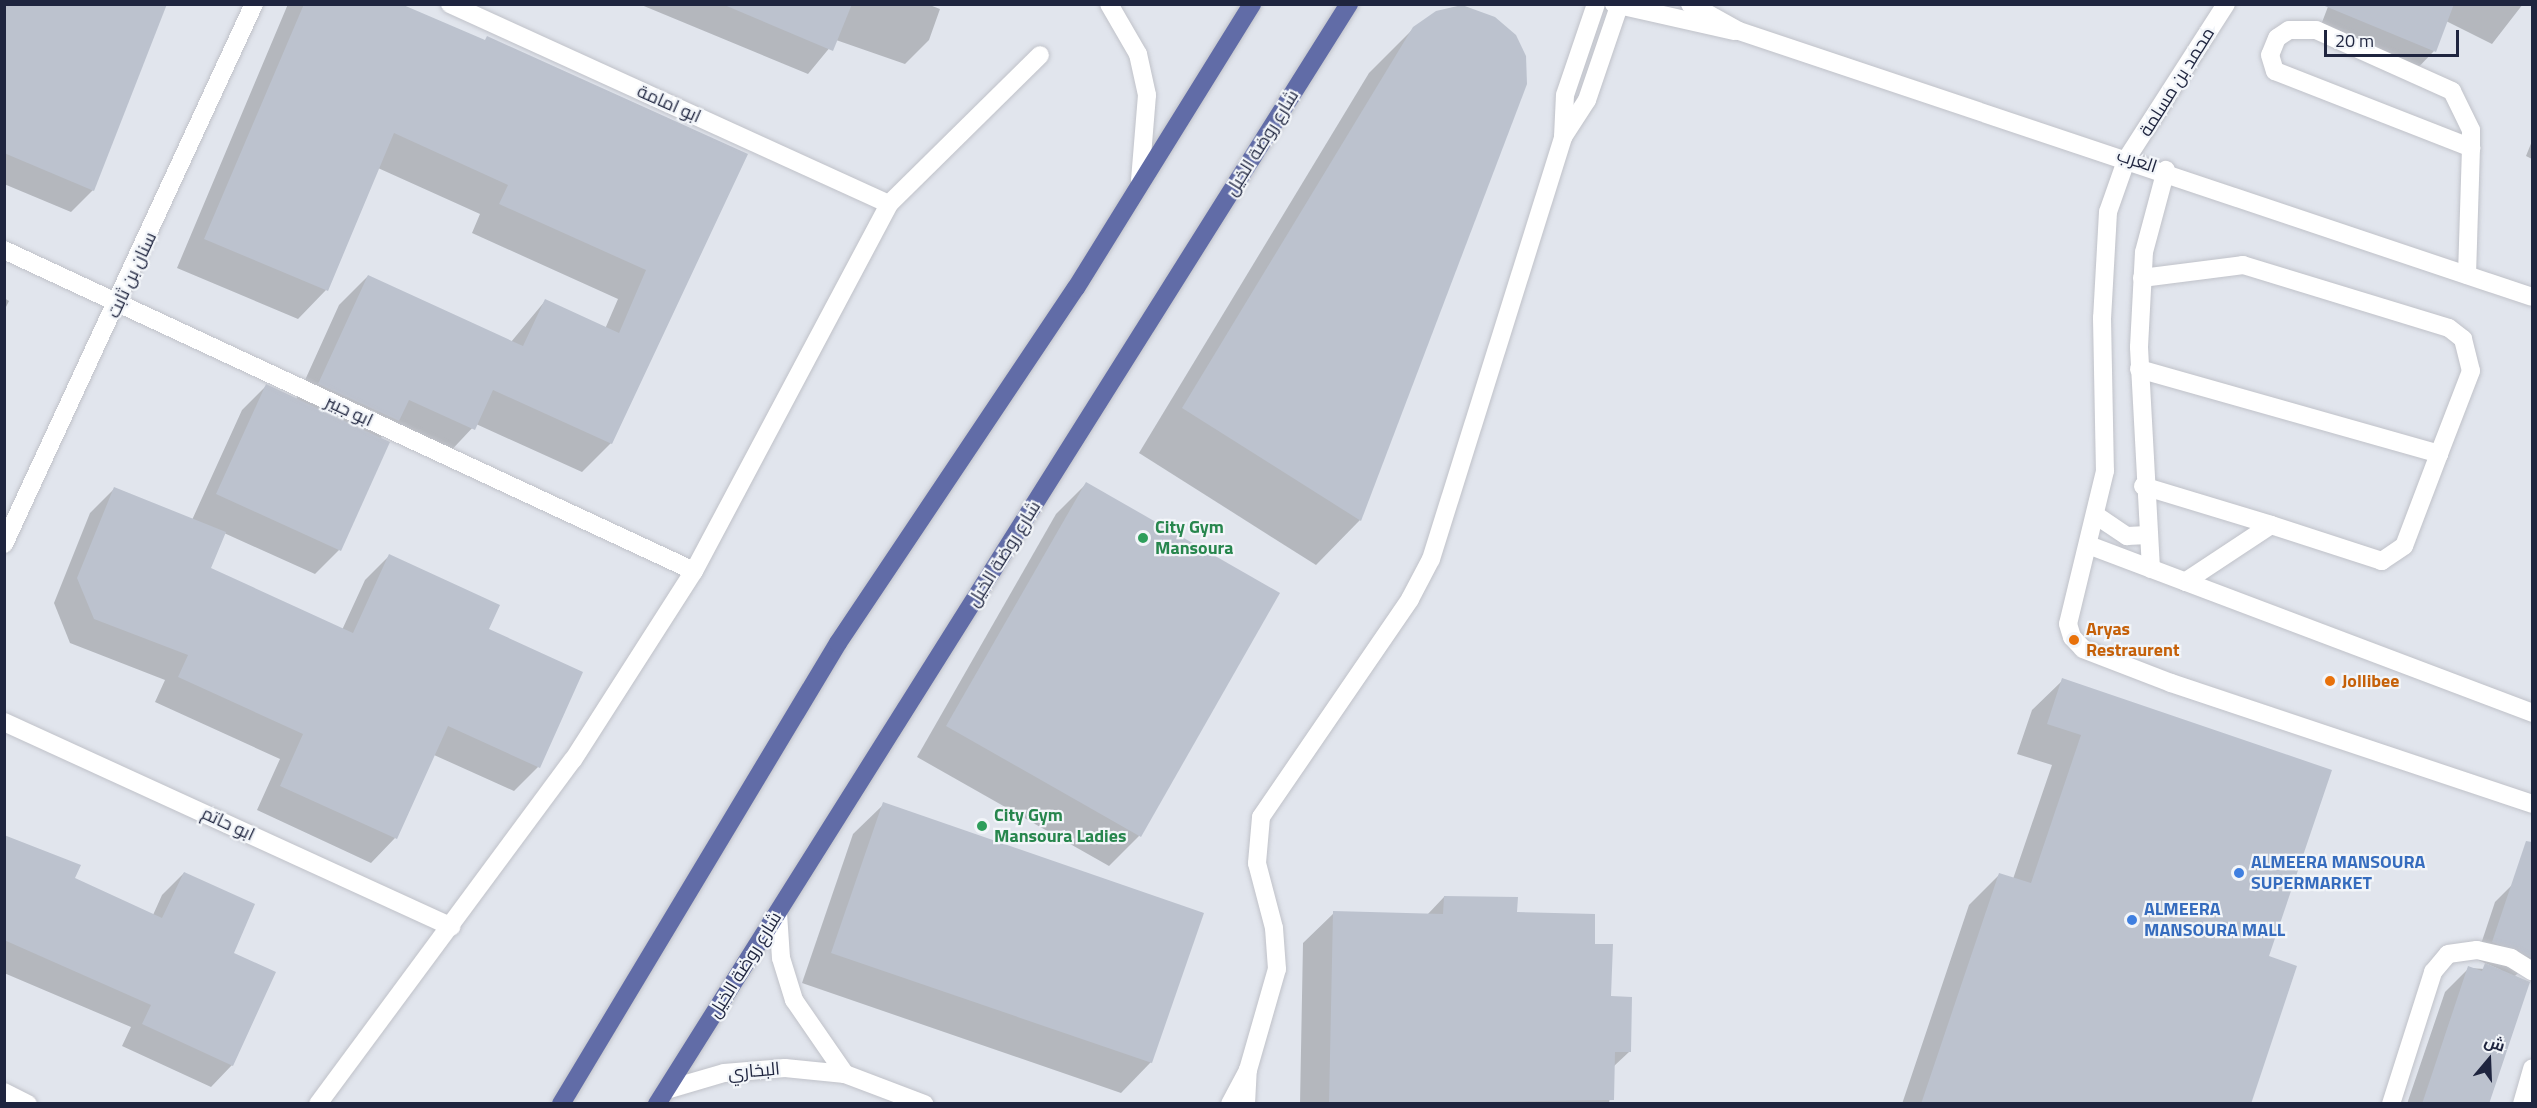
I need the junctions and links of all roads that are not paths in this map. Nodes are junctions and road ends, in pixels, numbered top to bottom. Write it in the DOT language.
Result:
graph roads {
  1 [pos="254,4"];
  2 [pos="450,4"];
  3 [pos="1109,4"];
  4 [pos="1252,4"];
  5 [pos="1349,4"];
  6 [pos="1596,4"];
  7 [pos="1690,4"];
  8 [pos="2226,4"];
  9 [pos="1616,5"];
  10 [pos="1738,31"];
  11 [pos="1040,55"];
  12 [pos="1563,137"];
  13 [pos="2471,148"];
  14 [pos="2127,158"];
  15 [pos="2166,170"];
  16 [pos="1140,180"];
  17 [pos="889,204"];
  18 [pos="4,250"];
  19 [pos="2467,275"];
  20 [pos="2142,278"];
  21 [pos="2532,297"];
  22 [pos="119,305"];
  23 [pos="2139,369"];
  24 [pos="2439,454"];
  25 [pos="2143,486"];
  26 [pos="2097,516"];
  27 [pos="2271,525"];
  28 [pos="2148,535"];
  29 [pos="4,544"];
  30 [pos="2091,546"];
  31 [pos="2151,569"];
  32 [pos="694,571"];
  33 [pos="2185,582"];
  34 [pos="2532,713"];
  35 [pos="4,722"];
  36 [pos="2532,804"];
  37 [pos="778,913"];
  38 [pos="451,927"];
  39 [pos="2532,972"];
  40 [pos="2532,1068"];
  41 [pos="1248,1070"];
  42 [pos="845,1074"];
  43 [pos="4,1092"];
  44 [pos="662,1097"];
  45 [pos="28,1104"];
  46 [pos="318,1104"];
  47 [pos="561,1104"];
  48 [pos="924,1104"];
  49 [pos="1230,1104"];
  50 [pos="1246,1104"];
  51 [pos="2391,1104"];
  52 [pos="2522,1104"];
  1 -- 22 [label="street, سنان بن ثابت"];
  2 -- 17 [label="street, ابو امامة"];
  3 -- 16 [label="street"];
  4 -- 16 [label="main road"];
  5 -- 37 [label="main road, شارع روضة الخيل"];
  6 -- 12 [label="street"];
  7 -- 10 [label="street, العرب"];
  8 -- 14 [label="street, محمد بن مسلمة"];
  9 -- 10 [label="street, العرب"];
  9 -- 12 [label="street"];
  10 -- 14 [label="street, العرب"];
  11 -- 17 [label="street"];
  12 -- 41 [label="street"];
  13 -- 13 [label="street"];
  13 -- 19 [label="street"];
  14 -- 15 [label="street, العرب"];
  14 -- 26 [label="street, محمد بن مسلمة"];
  15 -- 19 [label="street, العرب"];
  15 -- 20 [label="street"];
  16 -- 47 [label="main road"];
  17 -- 32 [label="street"];
  18 -- 22 [label="street, ابو جبير"];
  19 -- 21 [label="street, العرب"];
  20 -- 23 [label="street"];
  20 -- 24 [label="street"];
  22 -- 29 [label="street, سنان بن ثابت"];
  22 -- 32 [label="street, ابو جبير"];
  23 -- 24 [label="street"];
  23 -- 25 [label="street"];
  24 -- 27 [label="street"];
  25 -- 27 [label="street"];
  25 -- 28 [label="street"];
  26 -- 28 [label="street"];
  26 -- 30 [label="street, محمد بن مسلمة"];
  27 -- 33 [label="street"];
  28 -- 31 [label="street"];
  30 -- 31 [label="street"];
  30 -- 36 [label="street, محمد بن مسلمة"];
  31 -- 33 [label="street"];
  32 -- 38 [label="street"];
  33 -- 34 [label="street"];
  35 -- 38 [label="street, ابو حاتم"];
  37 -- 42 [label="street"];
  37 -- 44 [label="main road, شارع روضة الخيل"];
  38 -- 46 [label="street"];
  39 -- 51 [label="street"];
  40 -- 52 [label="street"];
  41 -- 49 [label="street"];
  41 -- 50 [label="street"];
  42 -- 44 [label="street, البخاري"];
  42 -- 48 [label="street, البخاري"];
  43 -- 45 [label="street"];
}
